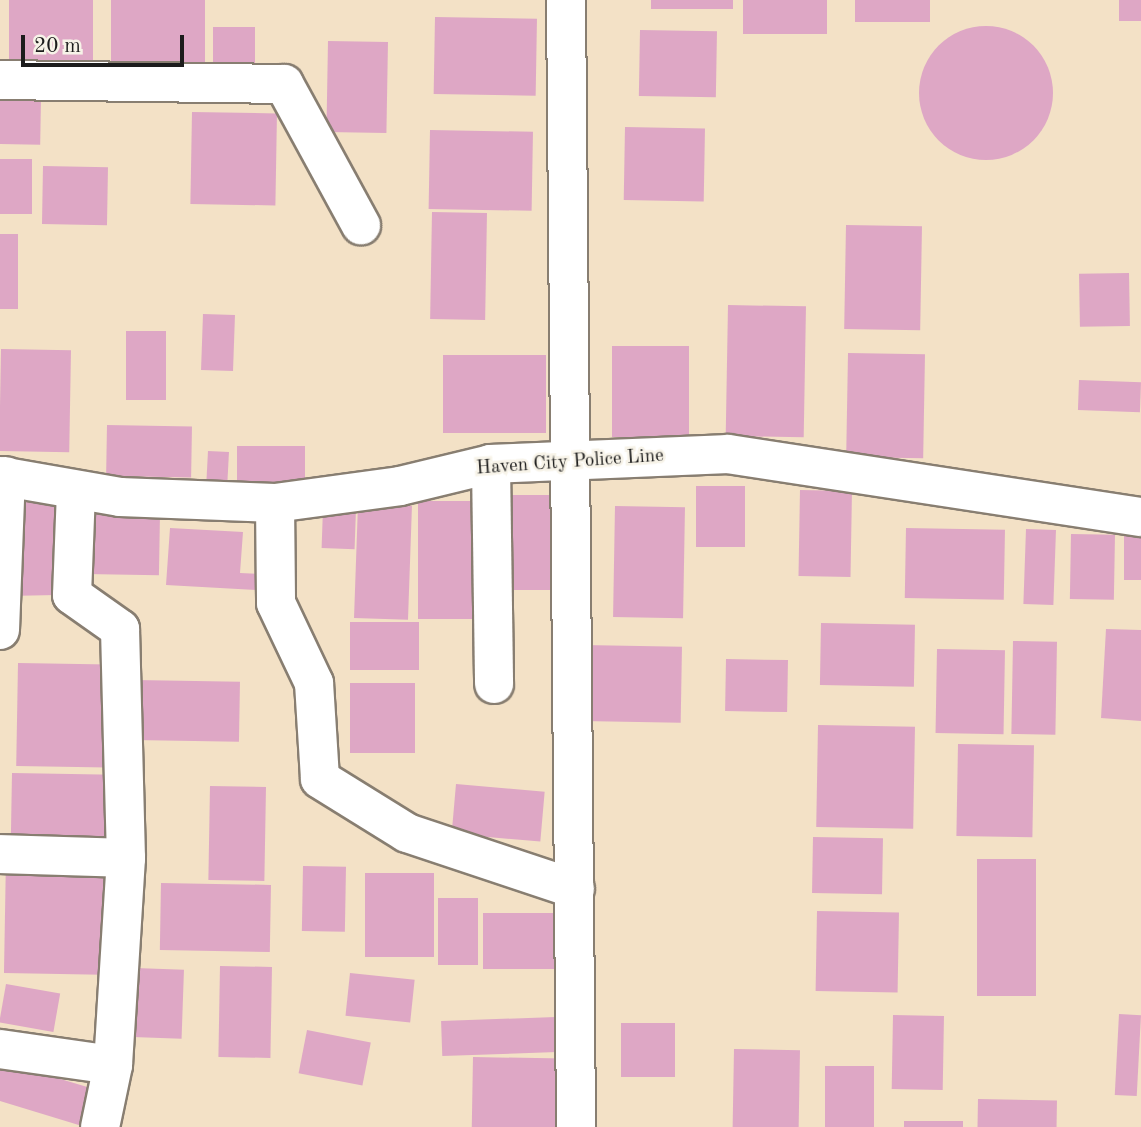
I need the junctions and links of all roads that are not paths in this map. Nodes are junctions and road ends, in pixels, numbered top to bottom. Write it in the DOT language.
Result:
graph roads {
  1 [pos="566,0"];
  2 [pos="0,80"];
  3 [pos="361,225"];
  4 [pos="571,460"];
  5 [pos="491,464"];
  6 [pos="3,476"];
  7 [pos="76,491"];
  8 [pos="275,503"];
  9 [pos="1141,517"];
  10 [pos="0,630"];
  11 [pos="494,684"];
  12 [pos="0,854"];
  13 [pos="125,858"];
  14 [pos="575,889"];
  15 [pos="0,1049"];
  16 [pos="113,1065"];
  17 [pos="100,1127"];
  18 [pos="576,1127"];
  1 -- 4 [label="street"];
  2 -- 3 [label="street"];
  4 -- 5 [label="street, Haven City Police Line"];
  4 -- 9 [label="street, Haven City Police Line"];
  4 -- 14 [label="street"];
  5 -- 8 [label="street, Haven City Police Line"];
  5 -- 11 [label="street"];
  6 -- 7 [label="street, Haven City Police Line"];
  6 -- 10 [label="street"];
  7 -- 8 [label="street, Haven City Police Line"];
  7 -- 13 [label="street"];
  8 -- 14 [label="street"];
  12 -- 13 [label="street"];
  13 -- 16 [label="street"];
  14 -- 18 [label="street"];
  15 -- 16 [label="street"];
  16 -- 17 [label="street"];
}
